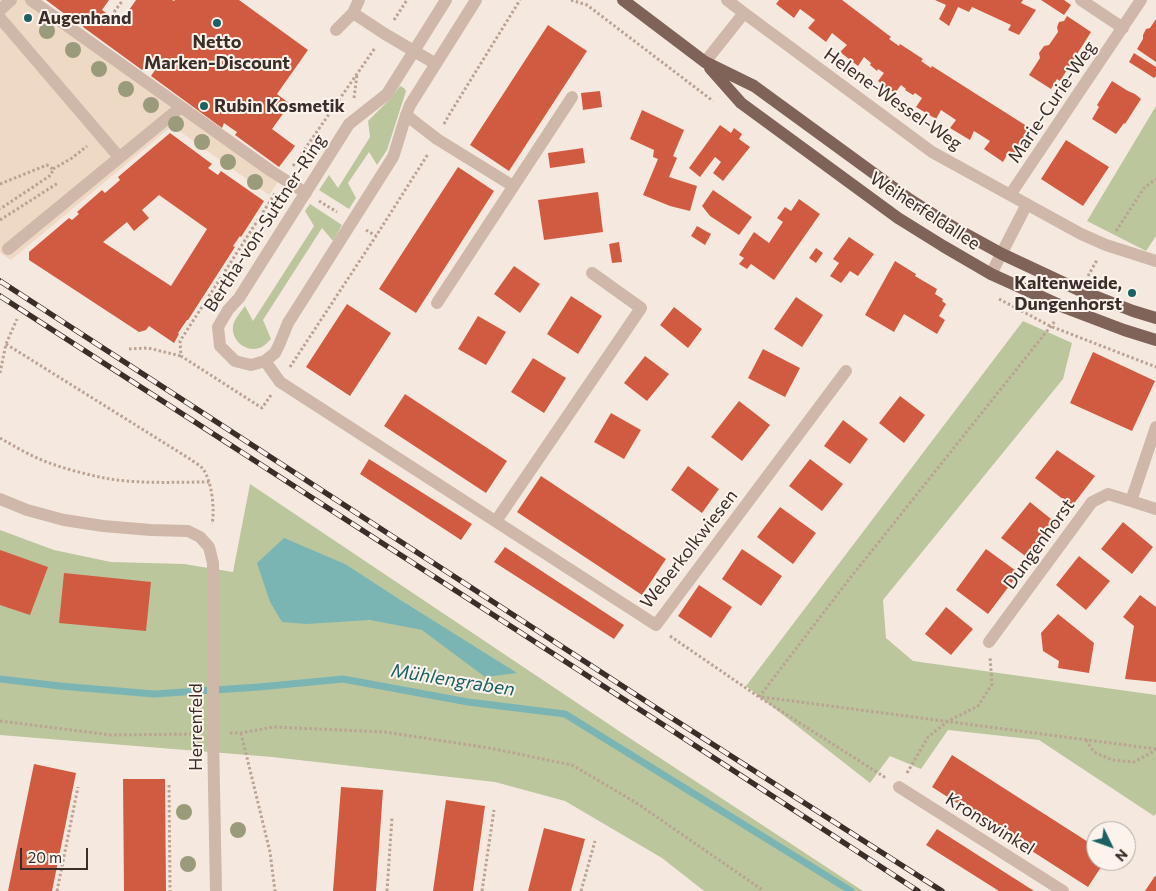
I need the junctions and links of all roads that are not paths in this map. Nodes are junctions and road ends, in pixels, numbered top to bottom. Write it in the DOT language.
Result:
graph roads {
  1 [pos="12,0"];
  2 [pos="31,0"];
  3 [pos="359,0"];
  4 [pos="446,0"];
  5 [pos="476,0"];
  6 [pos="623,0"];
  7 [pos="727,0"];
  8 [pos="1082,0"];
  9 [pos="1141,0"];
  10 [pos="0,10"];
  11 [pos="354,13"];
  12 [pos="744,13"];
  13 [pos="0,18"];
  14 [pos="1123,28"];
  15 [pos="336,30"];
  16 [pos="414,51"];
  17 [pos="705,62"];
  18 [pos="436,64"];
  19 [pos="572,97"];
  20 [pos="181,107"];
  21 [pos="406,115"];
  22 [pos="119,157"];
  23 [pos="513,186"];
  24 [pos="306,193"];
  25 [pos="1010,195"];
  26 [pos="1027,204"];
  27 [pos="8,249"];
  28 [pos="1002,254"];
  29 [pos="1156,261"];
  30 [pos="592,273"];
  31 [pos="991,274"];
  32 [pos="437,303"];
  33 [pos="1156,318"];
  34 [pos="1156,340"];
  35 [pos="266,361"];
  36 [pos="846,372"];
  37 [pos="1156,427"];
  38 [pos="0,499"];
  39 [pos="1131,501"];
  40 [pos="1156,509"];
  41 [pos="496,521"];
  42 [pos="989,642"];
  43 [pos="899,787"];
  44 [pos="216,891"];
  45 [pos="1063,891"];
  1 -- 10 [label="street"];
  2 -- 20 [label="street"];
  3 -- 11 [label="street"];
  4 -- 16 [label="street, Bertha-von-Suttner-Ring"];
  5 -- 18 [label="street"];
  6 -- 17 [label="main road, Weiherfeldallee"];
  7 -- 12 [label="street, Helene-Wessel-Weg"];
  8 -- 14 [label="street"];
  9 -- 14 [label="street, Marie-Curie-Weg"];
  11 -- 15 [label="street"];
  11 -- 16 [label="street"];
  12 -- 17 [label="street"];
  12 -- 25 [label="street, Helene-Wessel-Weg"];
  13 -- 22 [label="street"];
  14 -- 25 [label="street, Marie-Curie-Weg"];
  16 -- 18 [label="street"];
  16 -- 24 [label="street, Bertha-von-Suttner-Ring"];
  17 -- 28 [label="main road, Weiherfeldallee"];
  17 -- 31 [label="main road, Weiherfeldallee"];
  18 -- 21 [label="street"];
  19 -- 23 [label="street"];
  20 -- 22 [label="street"];
  20 -- 24 [label="street"];
  21 -- 23 [label="street"];
  21 -- 35 [label="street"];
  22 -- 27 [label="street"];
  23 -- 32 [label="street"];
  24 -- 35 [label="street, Bertha-von-Suttner-Ring"];
  25 -- 26 [label="street, Helene-Wessel-Weg"];
  26 -- 28 [label="street"];
  26 -- 29 [label="street, Helene-Wessel-Weg"];
  28 -- 31 [label="street"];
  28 -- 33 [label="main road, Weiherfeldallee"];
  30 -- 41 [label="street"];
  31 -- 34 [label="main road, Weiherfeldallee"];
  35 -- 41 [label="street, Weberkolkwiesen"];
  36 -- 41 [label="street, Weberkolkwiesen"];
  37 -- 39 [label="street"];
  38 -- 44 [label="street, Herrenfeld"];
  39 -- 40 [label="street, Dungenhorst"];
  39 -- 42 [label="street, Dungenhorst"];
  43 -- 45 [label="street, Kronswinkel"];
}
